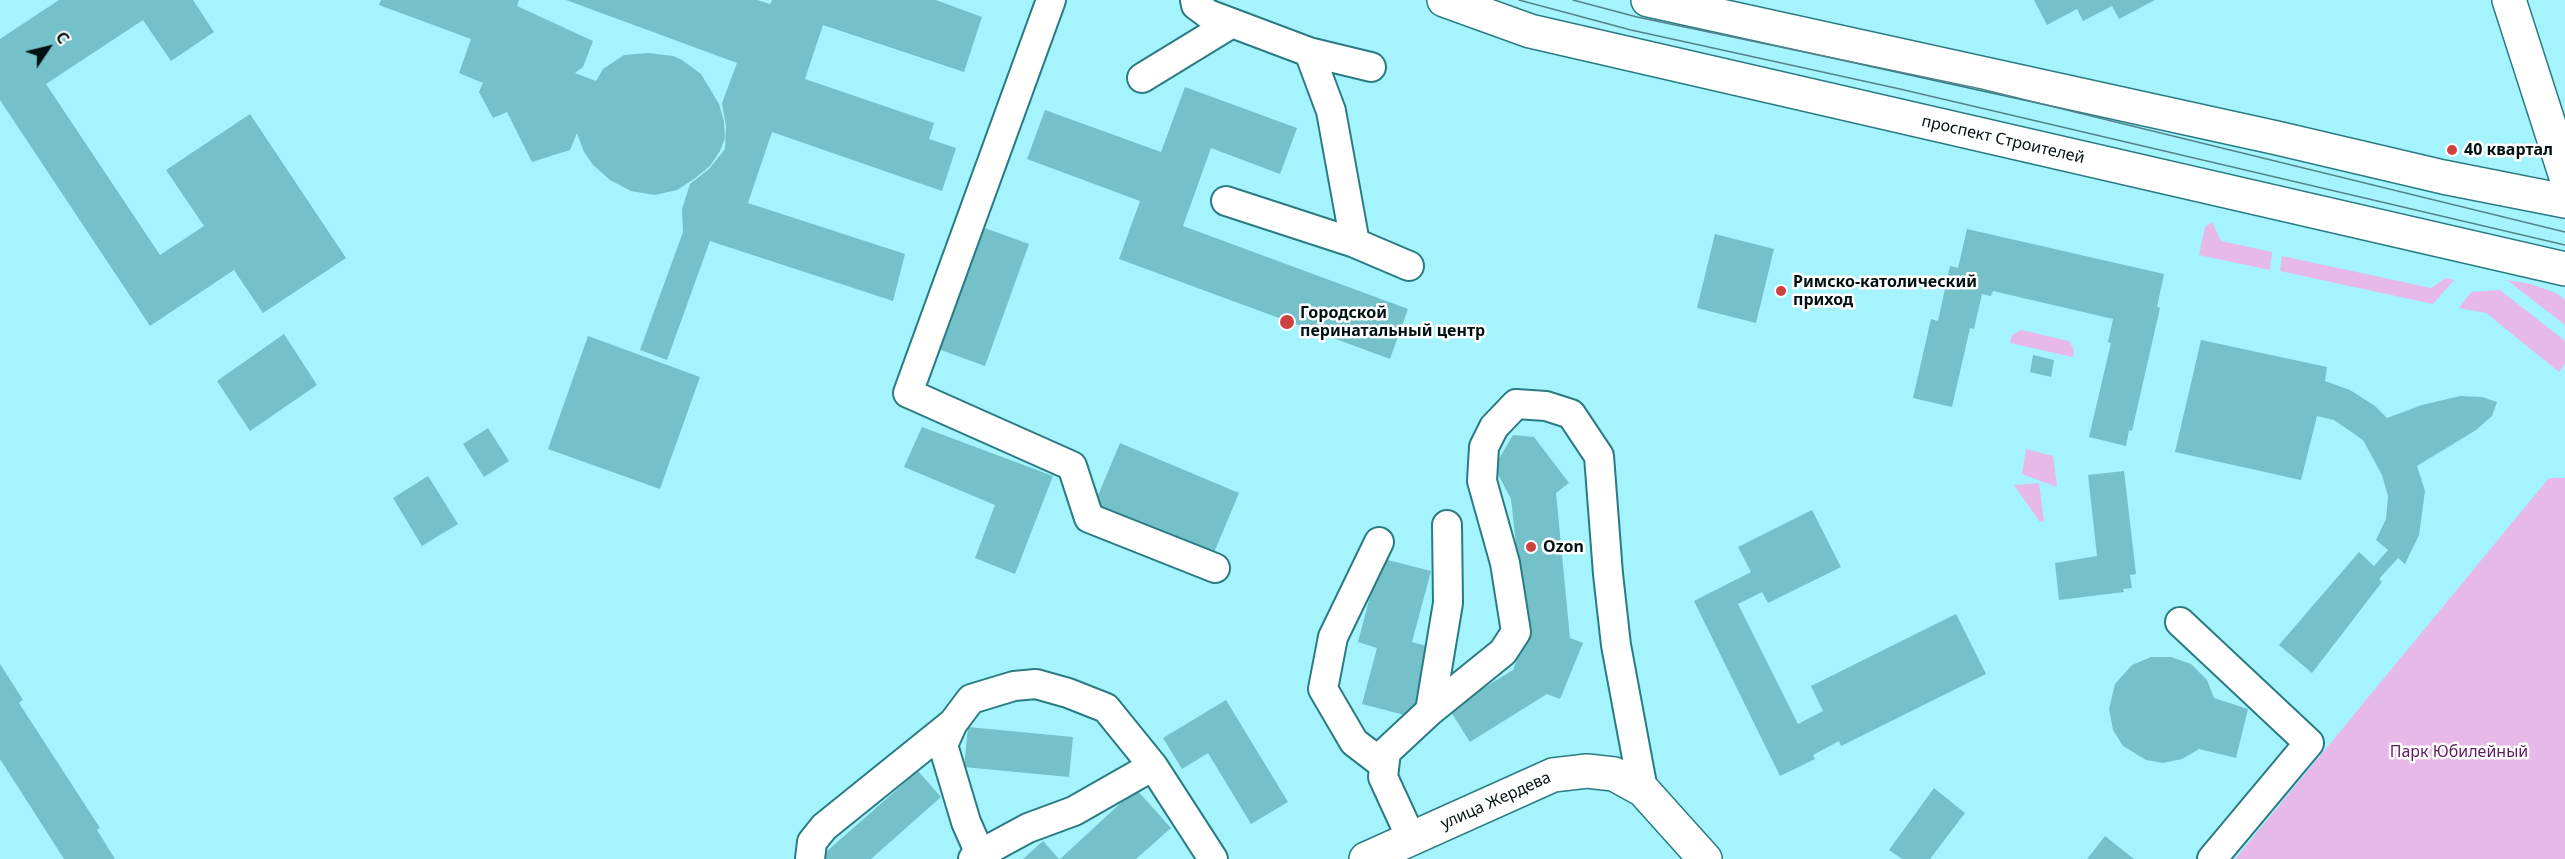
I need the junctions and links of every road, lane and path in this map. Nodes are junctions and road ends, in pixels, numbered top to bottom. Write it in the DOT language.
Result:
graph roads {
  1 [pos="1051,0"];
  2 [pos="1194,0"];
  3 [pos="1444,0"];
  4 [pos="1648,0"];
  5 [pos="2509,0"];
  6 [pos="1232,23"];
  7 [pos="1309,52"];
  8 [pos="1371,68"];
  9 [pos="1142,78"];
  10 [pos="2565,174"];
  11 [pos="1226,201"];
  12 [pos="2565,201"];
  13 [pos="1355,243"];
  14 [pos="1409,267"];
  15 [pos="2565,269"];
  16 [pos="1447,525"];
  17 [pos="1378,542"];
  18 [pos="1215,568"];
  19 [pos="2180,622"];
  20 [pos="1430,711"];
  21 [pos="953,723"];
  22 [pos="1384,765"];
  23 [pos="1153,766"];
  24 [pos="1643,790"];
  25 [pos="1412,838"];
  26 [pos="976,857"];
  27 [pos="810,859"];
  28 [pos="1213,859"];
  29 [pos="1366,859"];
  30 [pos="1705,859"];
  31 [pos="2212,859"];
  1 -- 18 [label="street"];
  2 -- 6 [label="street"];
  3 -- 15 [label="main road, проспект Строителей"];
  4 -- 12 [label="main road"];
  5 -- 10 [label="main road"];
  6 -- 7 [label="street"];
  6 -- 9 [label="street"];
  7 -- 8 [label="street"];
  7 -- 13 [label="street"];
  11 -- 13 [label="street"];
  13 -- 14 [label="street"];
  16 -- 20 [label="street"];
  17 -- 22 [label="street"];
  19 -- 31 [label="street"];
  20 -- 22 [label="street"];
  20 -- 24 [label="street"];
  21 -- 23 [label="street"];
  21 -- 26 [label="street"];
  21 -- 27 [label="street"];
  22 -- 25 [label="street"];
  23 -- 26 [label="street"];
  23 -- 28 [label="street"];
  24 -- 25 [label="main road, улица Жердева"];
  24 -- 30 [label="main road, улица Жердева"];
  25 -- 29 [label="main road, улица Жердева"];
}
